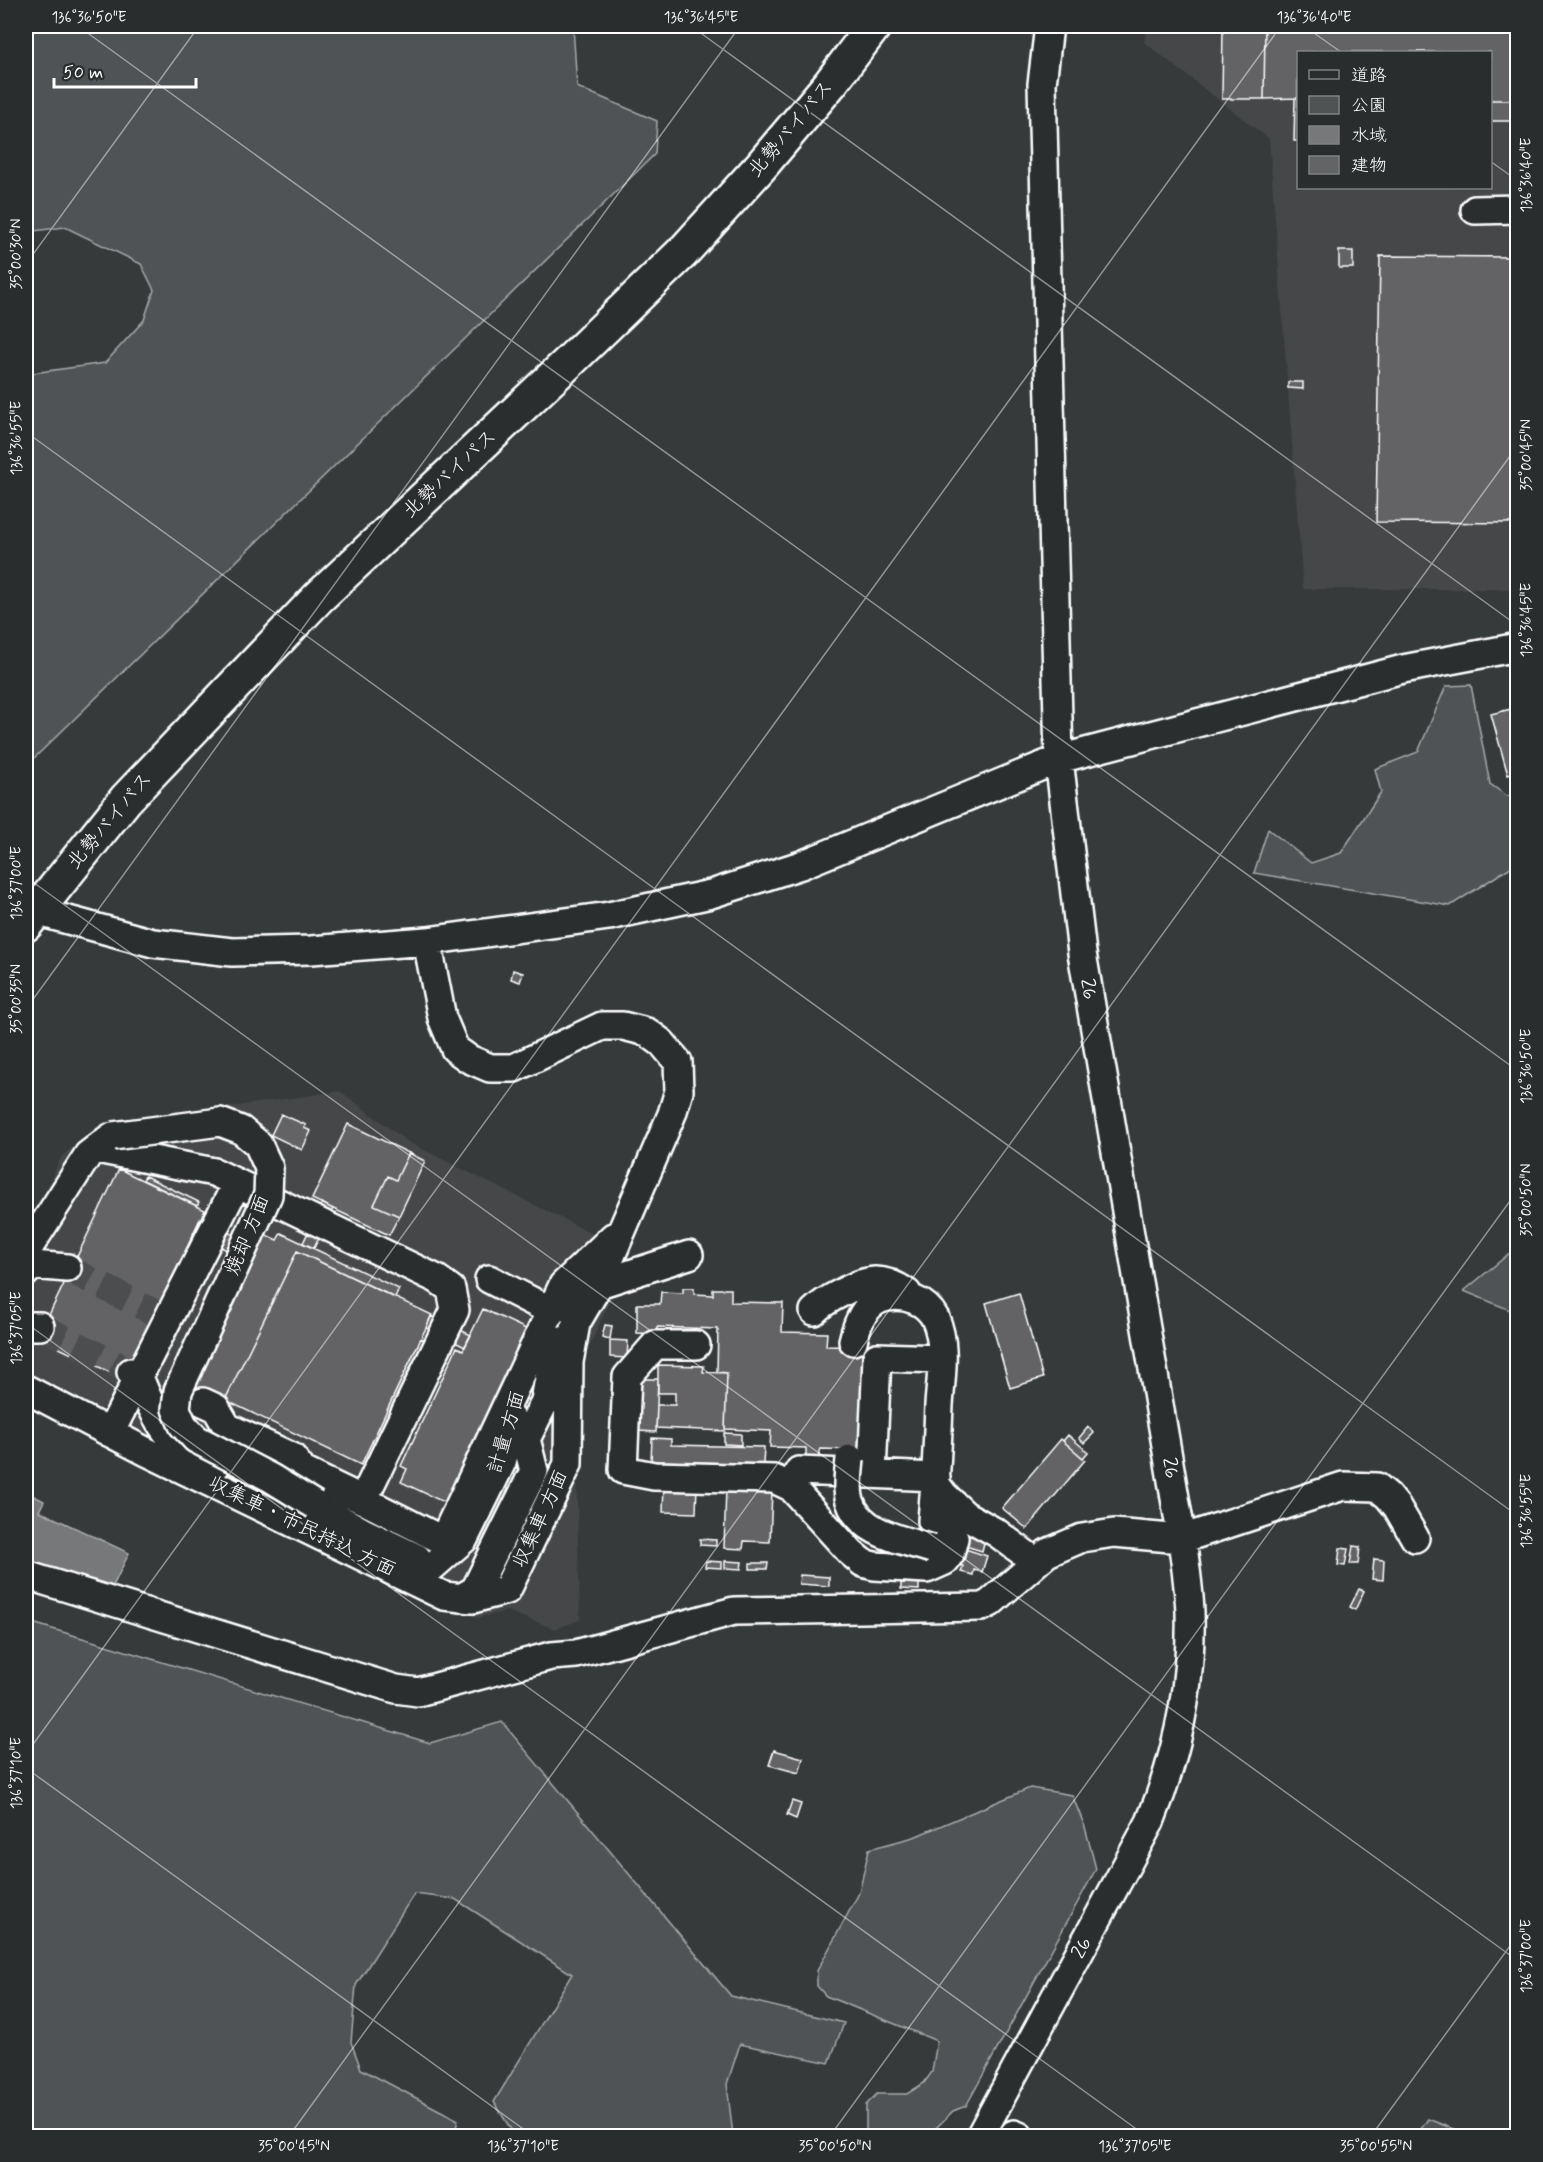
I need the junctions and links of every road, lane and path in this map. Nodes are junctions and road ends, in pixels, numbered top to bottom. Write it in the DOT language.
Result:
graph roads {
  1 [pos="874,26"];
  2 [pos="1049,26"];
  3 [pos="1518,209"];
  4 [pos="1475,210"];
  5 [pos="1518,647"];
  6 [pos="1059,759"];
  7 [pos="29,913"];
  8 [pos="427,941"];
  9 [pos="105,1142"];
  10 [pos="237,1183"];
  11 [pos="622,1228"];
  12 [pos="26,1252"];
  13 [pos="689,1255"];
  14 [pos="67,1268"];
  15 [pos="26,1272"];
  16 [pos="489,1279"];
  17 [pos="599,1284"];
  18 [pos="915,1299"];
  19 [pos="551,1311"];
  20 [pos="813,1311"];
  21 [pos="576,1323"];
  22 [pos="853,1341"];
  23 [pos="696,1345"];
  24 [pos="942,1359"];
  25 [pos="26,1370"];
  26 [pos="135,1375"];
  27 [pos="26,1389"];
  28 [pos="203,1401"];
  29 [pos="113,1427"];
  30 [pos="850,1459"];
  31 [pos="872,1474"];
  32 [pos="936,1480"];
  33 [pos="791,1487"];
  34 [pos="363,1500"];
  35 [pos="322,1514"];
  36 [pos="1415,1538"];
  37 [pos="1182,1539"];
  38 [pos="440,1550"];
  39 [pos="941,1551"];
  40 [pos="1036,1562"];
  41 [pos="26,1577"];
  42 [pos="461,1598"];
  43 [pos="980,2136"];
  44 [pos="1013,2136"];
  45 [pos="1019,2136"];
  1 -- 7 [label="highway, 北勢バイパス"];
  2 -- 6 [label="street, 26"];
  3 -- 4 [label="street"];
  5 -- 6 [label="street"];
  6 -- 8 [label="street"];
  6 -- 37 [label="street, 26"];
  7 -- 8 [label="street"];
  8 -- 11 [label="street"];
  9 -- 10 [label="street"];
  9 -- 12 [label="street"];
  9 -- 35 [label="street, 焼却 方面, bridge"];
  10 -- 26 [label="street"];
  10 -- 34 [label="street"];
  11 -- 17 [label="street"];
  11 -- 19 [label="street"];
  13 -- 17 [label="street"];
  14 -- 15 [label="street"];
  16 -- 19 [label="street"];
  17 -- 19 [label="street"];
  17 -- 21 [label="street"];
  18 -- 20 [label="street"];
  18 -- 22 [label="street"];
  18 -- 24 [label="street"];
  19 -- 38 [label="street"];
  21 -- 42 [label="street"];
  21 -- 42 [label="street, 収集車 方面"];
  23 -- 33 [label="street"];
  24 -- 31 [label="street"];
  24 -- 32 [label="street"];
  25 -- 29 [label="street"];
  26 -- 29 [label="street"];
  26 -- 35 [label="street"];
  27 -- 29 [label="street"];
  28 -- 34 [label="street"];
  29 -- 42 [label="street, 収集車・市民持込 方面"];
  30 -- 39 [label="street, bridge"];
  31 -- 32 [label="street"];
  31 -- 33 [label="street"];
  32 -- 39 [label="street"];
  32 -- 40 [label="street"];
  33 -- 39 [label="street"];
  34 -- 38 [label="street"];
  35 -- 38 [label="street"];
  36 -- 37 [label="street"];
  37 -- 40 [label="street"];
  37 -- 43 [label="street, 26"];
  40 -- 41 [label="street"];
  44 -- 45 [label="street"];
}
